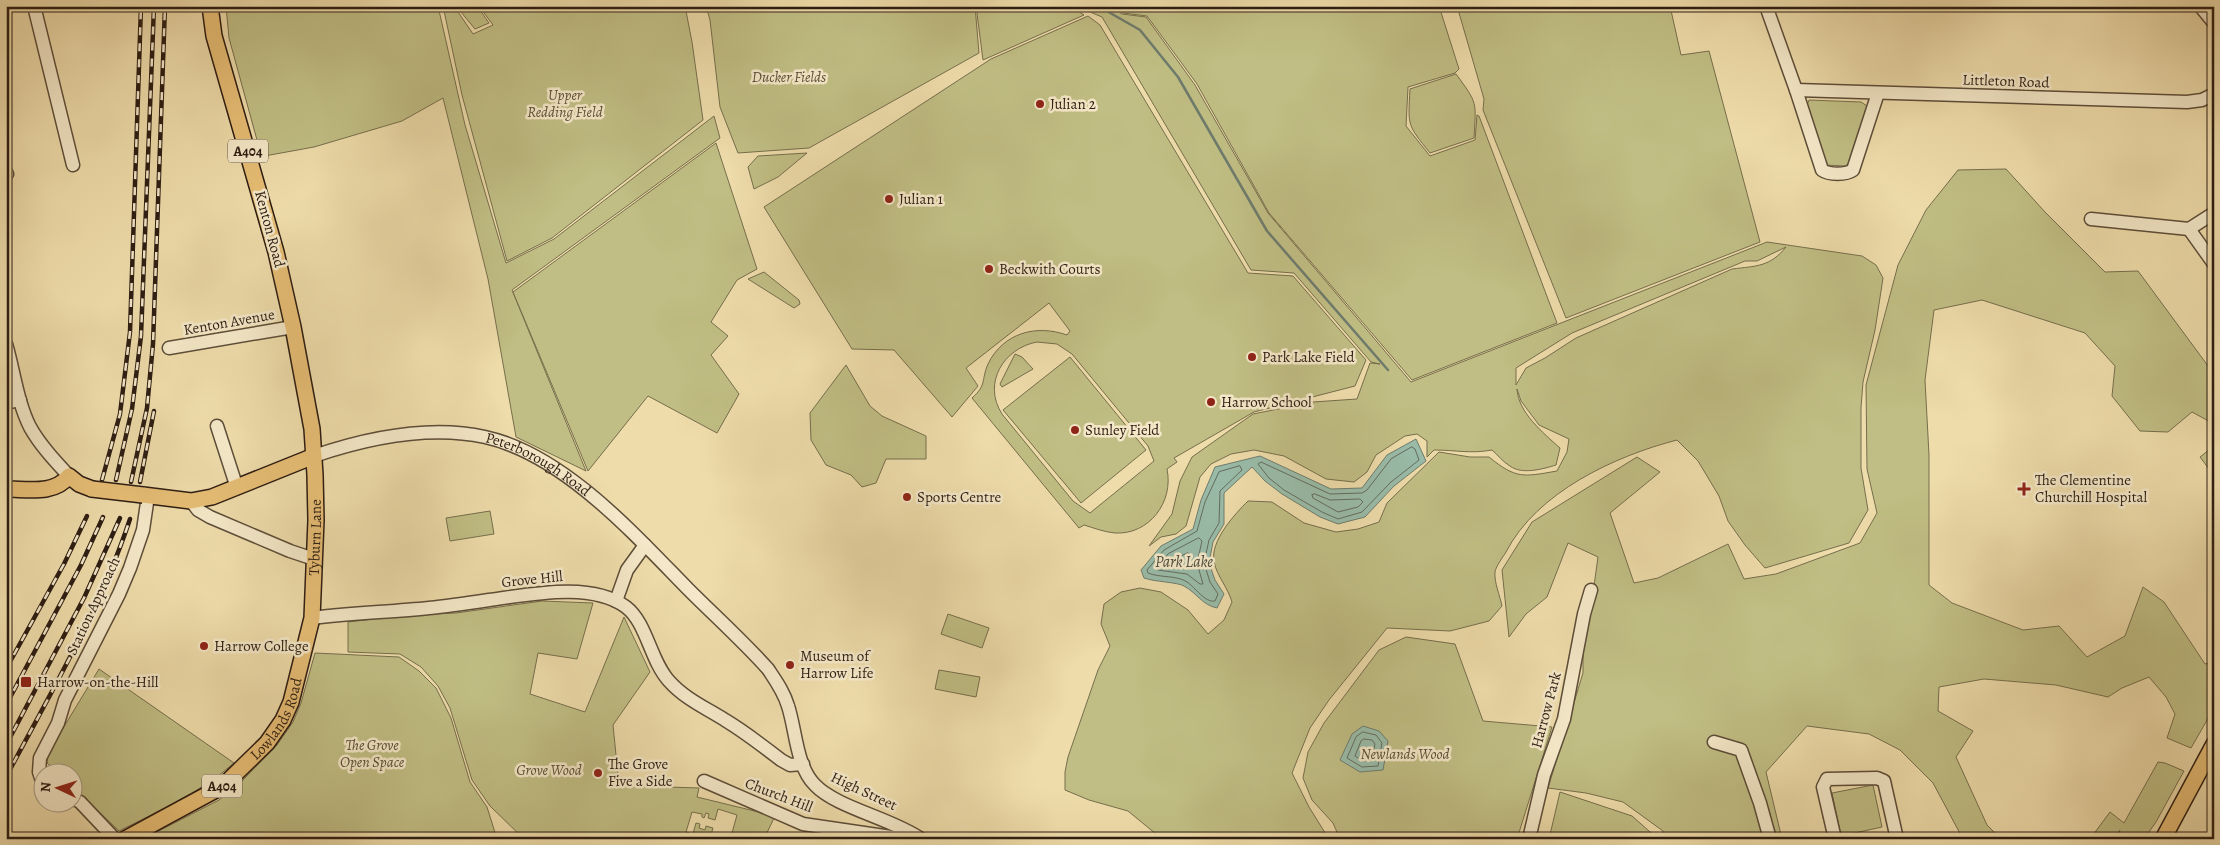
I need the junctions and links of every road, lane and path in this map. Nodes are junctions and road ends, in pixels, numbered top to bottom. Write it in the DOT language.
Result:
graph roads {
  1 [pos="210,6"];
  2 [pos="1766,6"];
  3 [pos="2200,6"];
  4 [pos="37,7"];
  5 [pos="2214,23"];
  6 [pos="1796,90"];
  7 [pos="1878,92"];
  8 [pos="2214,94"];
  9 [pos="72,165"];
  10 [pos="2214,213"];
  11 [pos="2091,219"];
  12 [pos="2189,229"];
  13 [pos="2214,264"];
  14 [pos="293,327"];
  15 [pos="6,344"];
  16 [pos="169,348"];
  17 [pos="20,400"];
  18 [pos="6,403"];
  19 [pos="217,426"];
  20 [pos="314,456"];
  21 [pos="69,476"];
  22 [pos="237,488"];
  23 [pos="6,489"];
  24 [pos="145,495"];
  25 [pos="191,501"];
  26 [pos="645,545"];
  27 [pos="314,559"];
  28 [pos="1591,590"];
  29 [pos="616,601"];
  30 [pos="312,618"];
  31 [pos="1714,742"];
  32 [pos="2213,747"];
  33 [pos="39,762"];
  34 [pos="803,764"];
  35 [pos="704,781"];
  36 [pos="82,804"];
  37 [pos="115,839"];
  38 [pos="125,839"];
  39 [pos="905,839"];
  40 [pos="920,839"];
  41 [pos="1529,839"];
  42 [pos="1770,839"];
  43 [pos="1834,839"];
  44 [pos="1898,839"];
  45 [pos="2163,839"];
  1 -- 14 [label="main road, Kenton Road / A404"];
  2 -- 6 [label="street"];
  3 -- 5 [label="street"];
  4 -- 9 [label="street"];
  6 -- 7 [label="street, Littleton Road"];
  6 -- 7 [label="street"];
  7 -- 8 [label="street, Littleton Road"];
  10 -- 12 [label="street"];
  11 -- 12 [label="street"];
  12 -- 13 [label="street"];
  14 -- 16 [label="street, Kenton Avenue"];
  14 -- 20 [label="main road, Kenton Road / A404"];
  15 -- 17 [label="street"];
  17 -- 18 [label="street"];
  17 -- 21 [label="street"];
  19 -- 22 [label="street"];
  20 -- 22 [label="main road, Peterborough Road"];
  20 -- 26 [label="street, Peterborough Road"];
  20 -- 27 [label="main road, Tyburn Lane / A404"];
  21 -- 23 [label="main road"];
  21 -- 24 [label="main road, Peterborough Road, bridge"];
  22 -- 25 [label="main road, Peterborough Road"];
  24 -- 25 [label="main road, Peterborough Road"];
  24 -- 33 [label="street, Station Approach"];
  25 -- 27 [label="street"];
  26 -- 29 [label="street"];
  26 -- 34 [label="street, Peterborough Road"];
  27 -- 30 [label="main road, Tyburn Lane / A404"];
  28 -- 41 [label="street, Harrow Park"];
  29 -- 30 [label="street, Grove Hill"];
  29 -- 34 [label="street, Grove Hill"];
  30 -- 38 [label="main road, Lowlands Road / A404"];
  31 -- 42 [label="street"];
  32 -- 45 [label="main road"];
  34 -- 40 [label="street, High Street"];
  35 -- 39 [label="street, Church Hill"];
  36 -- 37 [label="street"];
  43 -- 44 [label="street"];
}
